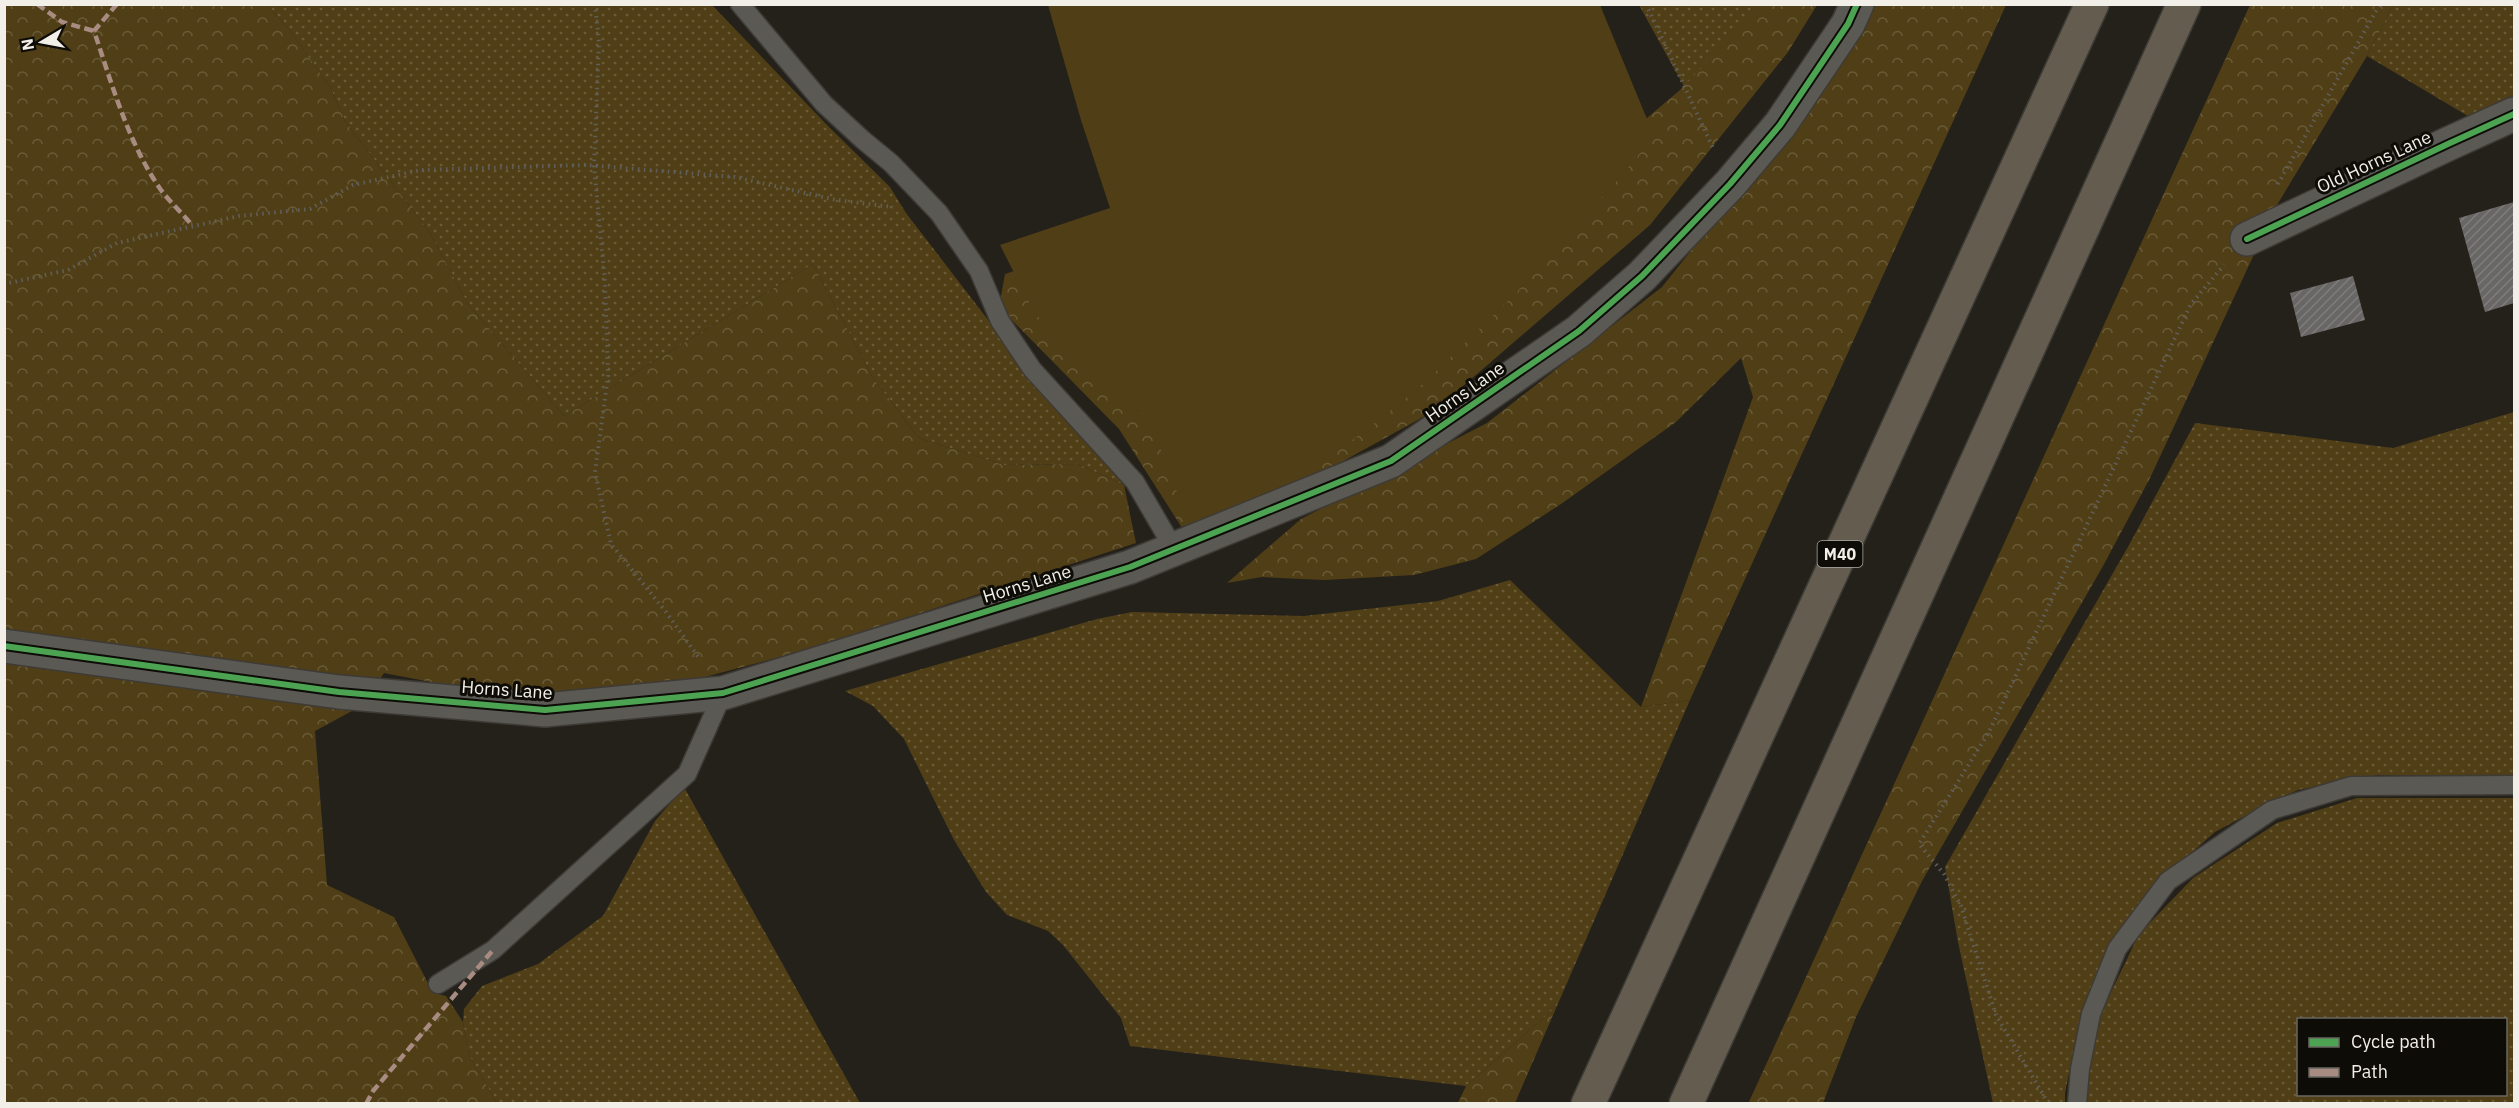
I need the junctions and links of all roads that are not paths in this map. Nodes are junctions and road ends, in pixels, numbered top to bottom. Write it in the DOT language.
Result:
graph roads {
  1 [pos="740,4"];
  2 [pos="1857,4"];
  3 [pos="2092,4"];
  4 [pos="2184,4"];
  5 [pos="2514,114"];
  6 [pos="2247,239"];
  7 [pos="1174,549"];
  8 [pos="4,646"];
  9 [pos="723,693"];
  10 [pos="2514,785"];
  11 [pos="438,984"];
  12 [pos="1588,1104"];
  13 [pos="1686,1104"];
  14 [pos="2077,1104"];
  1 -- 7 [label="lane"];
  2 -- 7 [label="street, Horns Lane"];
  3 -- 12 [label="highway, M40"];
  4 -- 13 [label="highway"];
  5 -- 6 [label="street, Old Horns Lane"];
  7 -- 9 [label="street, Horns Lane"];
  8 -- 9 [label="street, Horns Lane"];
  9 -- 11 [label="lane"];
  10 -- 14 [label="lane"];
}
